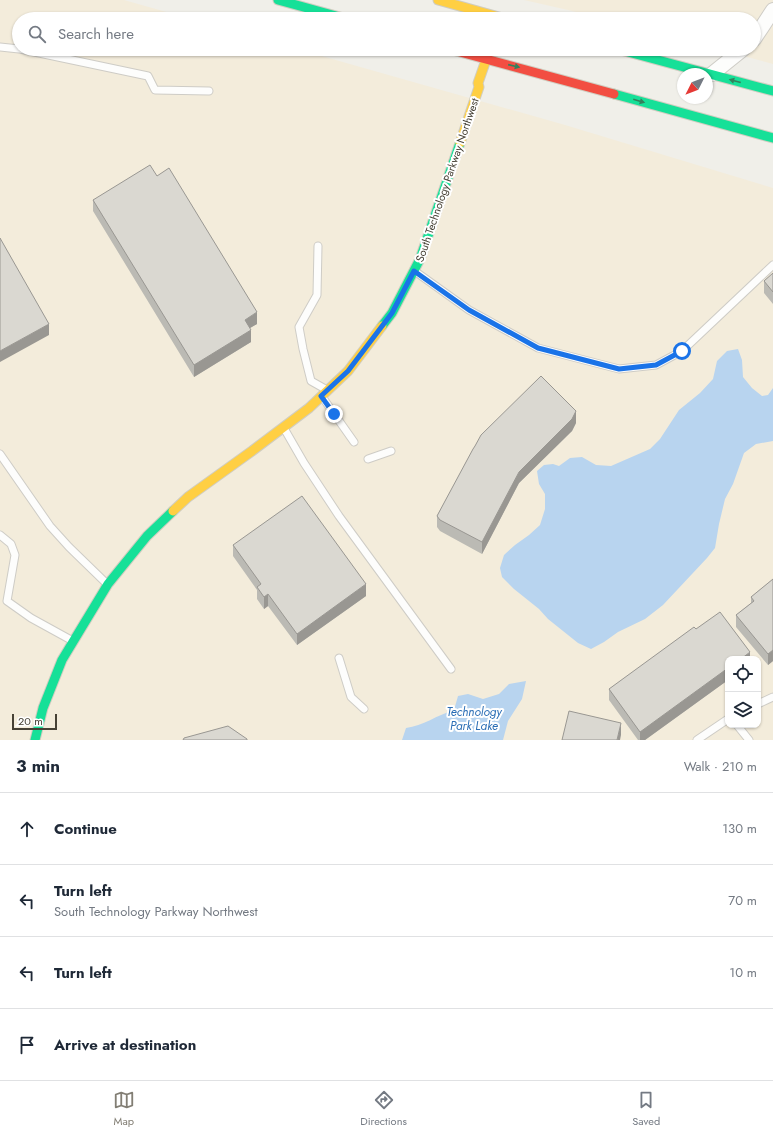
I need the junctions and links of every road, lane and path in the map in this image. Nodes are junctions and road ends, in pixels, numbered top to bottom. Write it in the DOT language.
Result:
graph roads {
  1 [pos="278,0"];
  2 [pos="438,0"];
  3 [pos="773,10"];
  4 [pos="322,12"];
  5 [pos="477,12"];
  6 [pos="761,28"];
  7 [pos="0,46"];
  8 [pos="12,48"];
  9 [pos="52,56"];
  10 [pos="473,56"];
  11 [pos="487,56"];
  12 [pos="644,56"];
  13 [pos="734,56"];
  14 [pos="486,60"];
  15 [pos="689,68"];
  16 [pos="713,73"];
  17 [pos="713,74"];
  18 [pos="209,91"];
  19 [pos="773,91"];
  20 [pos="773,138"];
  21 [pos="318,246"];
  22 [pos="773,265"];
  23 [pos="414,271"];
  24 [pos="324,393"];
  25 [pos="283,427"];
  26 [pos="354,442"];
  27 [pos="391,451"];
  28 [pos="0,454"];
  29 [pos="368,459"];
  30 [pos="0,535"];
  31 [pos="108,584"];
  32 [pos="73,641"];
  33 [pos="339,658"];
  34 [pos="451,669"];
  35 [pos="773,697"];
  36 [pos="761,703"];
  37 [pos="364,709"];
  38 [pos="725,721"];
  39 [pos="740,728"];
  40 [pos="34,740"];
  41 [pos="697,740"];
  42 [pos="749,740"];
  1 -- 4 [label="main road"];
  2 -- 5 [label="main road"];
  3 -- 6 [label="street"];
  7 -- 8 [label="lane"];
  9 -- 18 [label="lane"];
  10 -- 14 [label="main road"];
  11 -- 14 [label="main road, South Technology Parkway Northwest"];
  12 -- 15 [label="main road"];
  13 -- 16 [label="street"];
  14 -- 20 [label="main road, one-way"];
  14 -- 23 [label="main road, South Technology Parkway Northwest"];
  19 -- 17 [label="main road, one-way"];
  21 -- 24 [label="lane"];
  22 -- 23 [label="lane"];
  23 -- 24 [label="main road, South Technology Parkway Northwest"];
  24 -- 25 [label="main road, South Technology Parkway Northwest"];
  24 -- 26 [label="lane"];
  25 -- 31 [label="main road, South Technology Parkway Northwest"];
  25 -- 34 [label="lane"];
  27 -- 29 [label="lane"];
  28 -- 31 [label="lane"];
  30 -- 32 [label="lane"];
  31 -- 32 [label="main road, South Technology Parkway Northwest"];
  32 -- 40 [label="main road, South Technology Parkway Northwest"];
  33 -- 37 [label="lane"];
  35 -- 36 [label="lane"];
  38 -- 41 [label="lane"];
  39 -- 42 [label="lane"];
}
